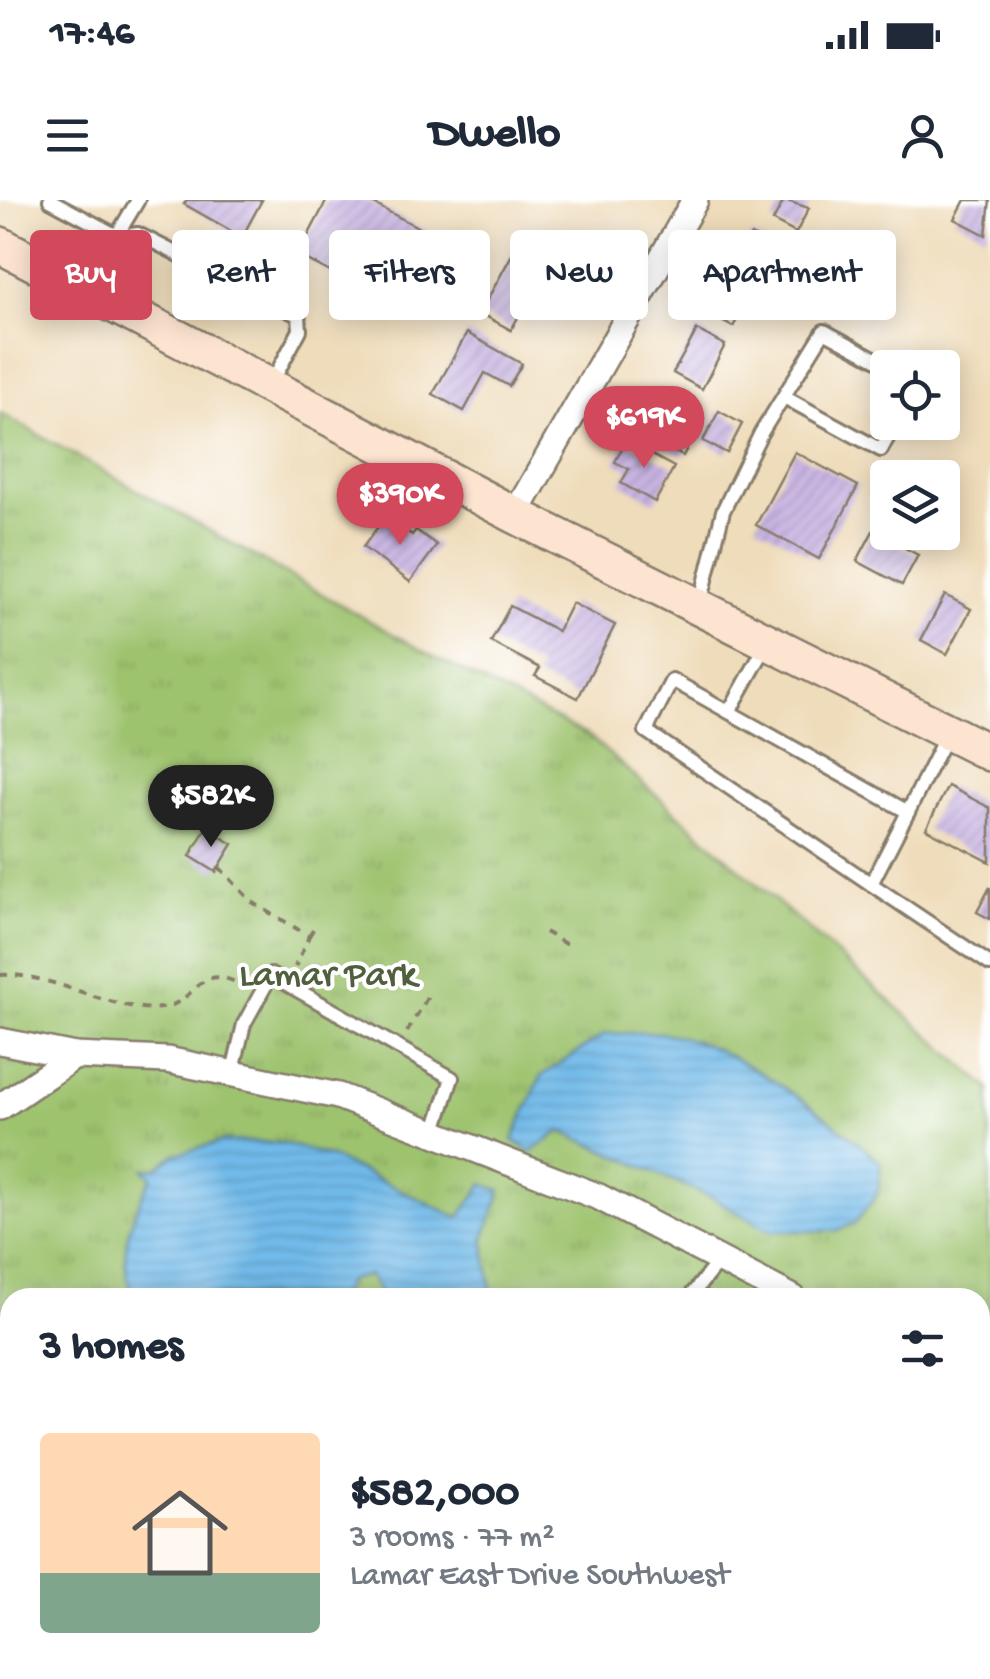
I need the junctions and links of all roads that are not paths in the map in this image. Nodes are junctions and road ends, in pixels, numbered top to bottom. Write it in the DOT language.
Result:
graph roads {
  1 [pos="50,200"];
  2 [pos="138,200"];
  3 [pos="696,200"];
  4 [pos="106,230"];
  5 [pos="117,230"];
  6 [pos="152,241"];
  7 [pos="0,244"];
  8 [pos="30,260"];
  9 [pos="143,320"];
  10 [pos="870,356"];
  11 [pos="270,386"];
  12 [pos="784,397"];
  13 [pos="886,440"];
  14 [pos="515,514"];
  15 [pos="699,607"];
  16 [pos="768,642"];
  17 [pos="730,712"];
  18 [pos="948,732"];
  19 [pos="990,753"];
  20 [pos="908,812"];
  21 [pos="871,884"];
  22 [pos="990,964"];
  23 [pos="0,1041"];
  24 [pos="75,1056"];
  25 [pos="233,1071"];
  26 [pos="0,1107"];
  27 [pos="434,1133"];
  28 [pos="718,1261"];
  29 [pos="697,1288"];
  30 [pos="773,1288"];
  1 -- 4 [label="lane"];
  2 -- 5 [label="lane"];
  3 -- 14 [label="street"];
  6 -- 11 [label="lane"];
  7 -- 8 [label="main road"];
  9 -- 11 [label="main road"];
  10 -- 12 [label="lane"];
  11 -- 14 [label="main road"];
  12 -- 13 [label="lane"];
  12 -- 15 [label="lane"];
  14 -- 15 [label="main road"];
  15 -- 16 [label="main road"];
  16 -- 17 [label="lane"];
  16 -- 18 [label="main road"];
  17 -- 20 [label="lane"];
  17 -- 21 [label="lane"];
  18 -- 19 [label="main road"];
  18 -- 20 [label="lane"];
  20 -- 21 [label="lane"];
  21 -- 22 [label="lane"];
  23 -- 24 [label="street"];
  24 -- 25 [label="street"];
  24 -- 26 [label="street"];
  25 -- 27 [label="street"];
  25 -- 27 [label="lane"];
  27 -- 28 [label="street"];
  28 -- 29 [label="lane"];
  28 -- 30 [label="street"];
}
